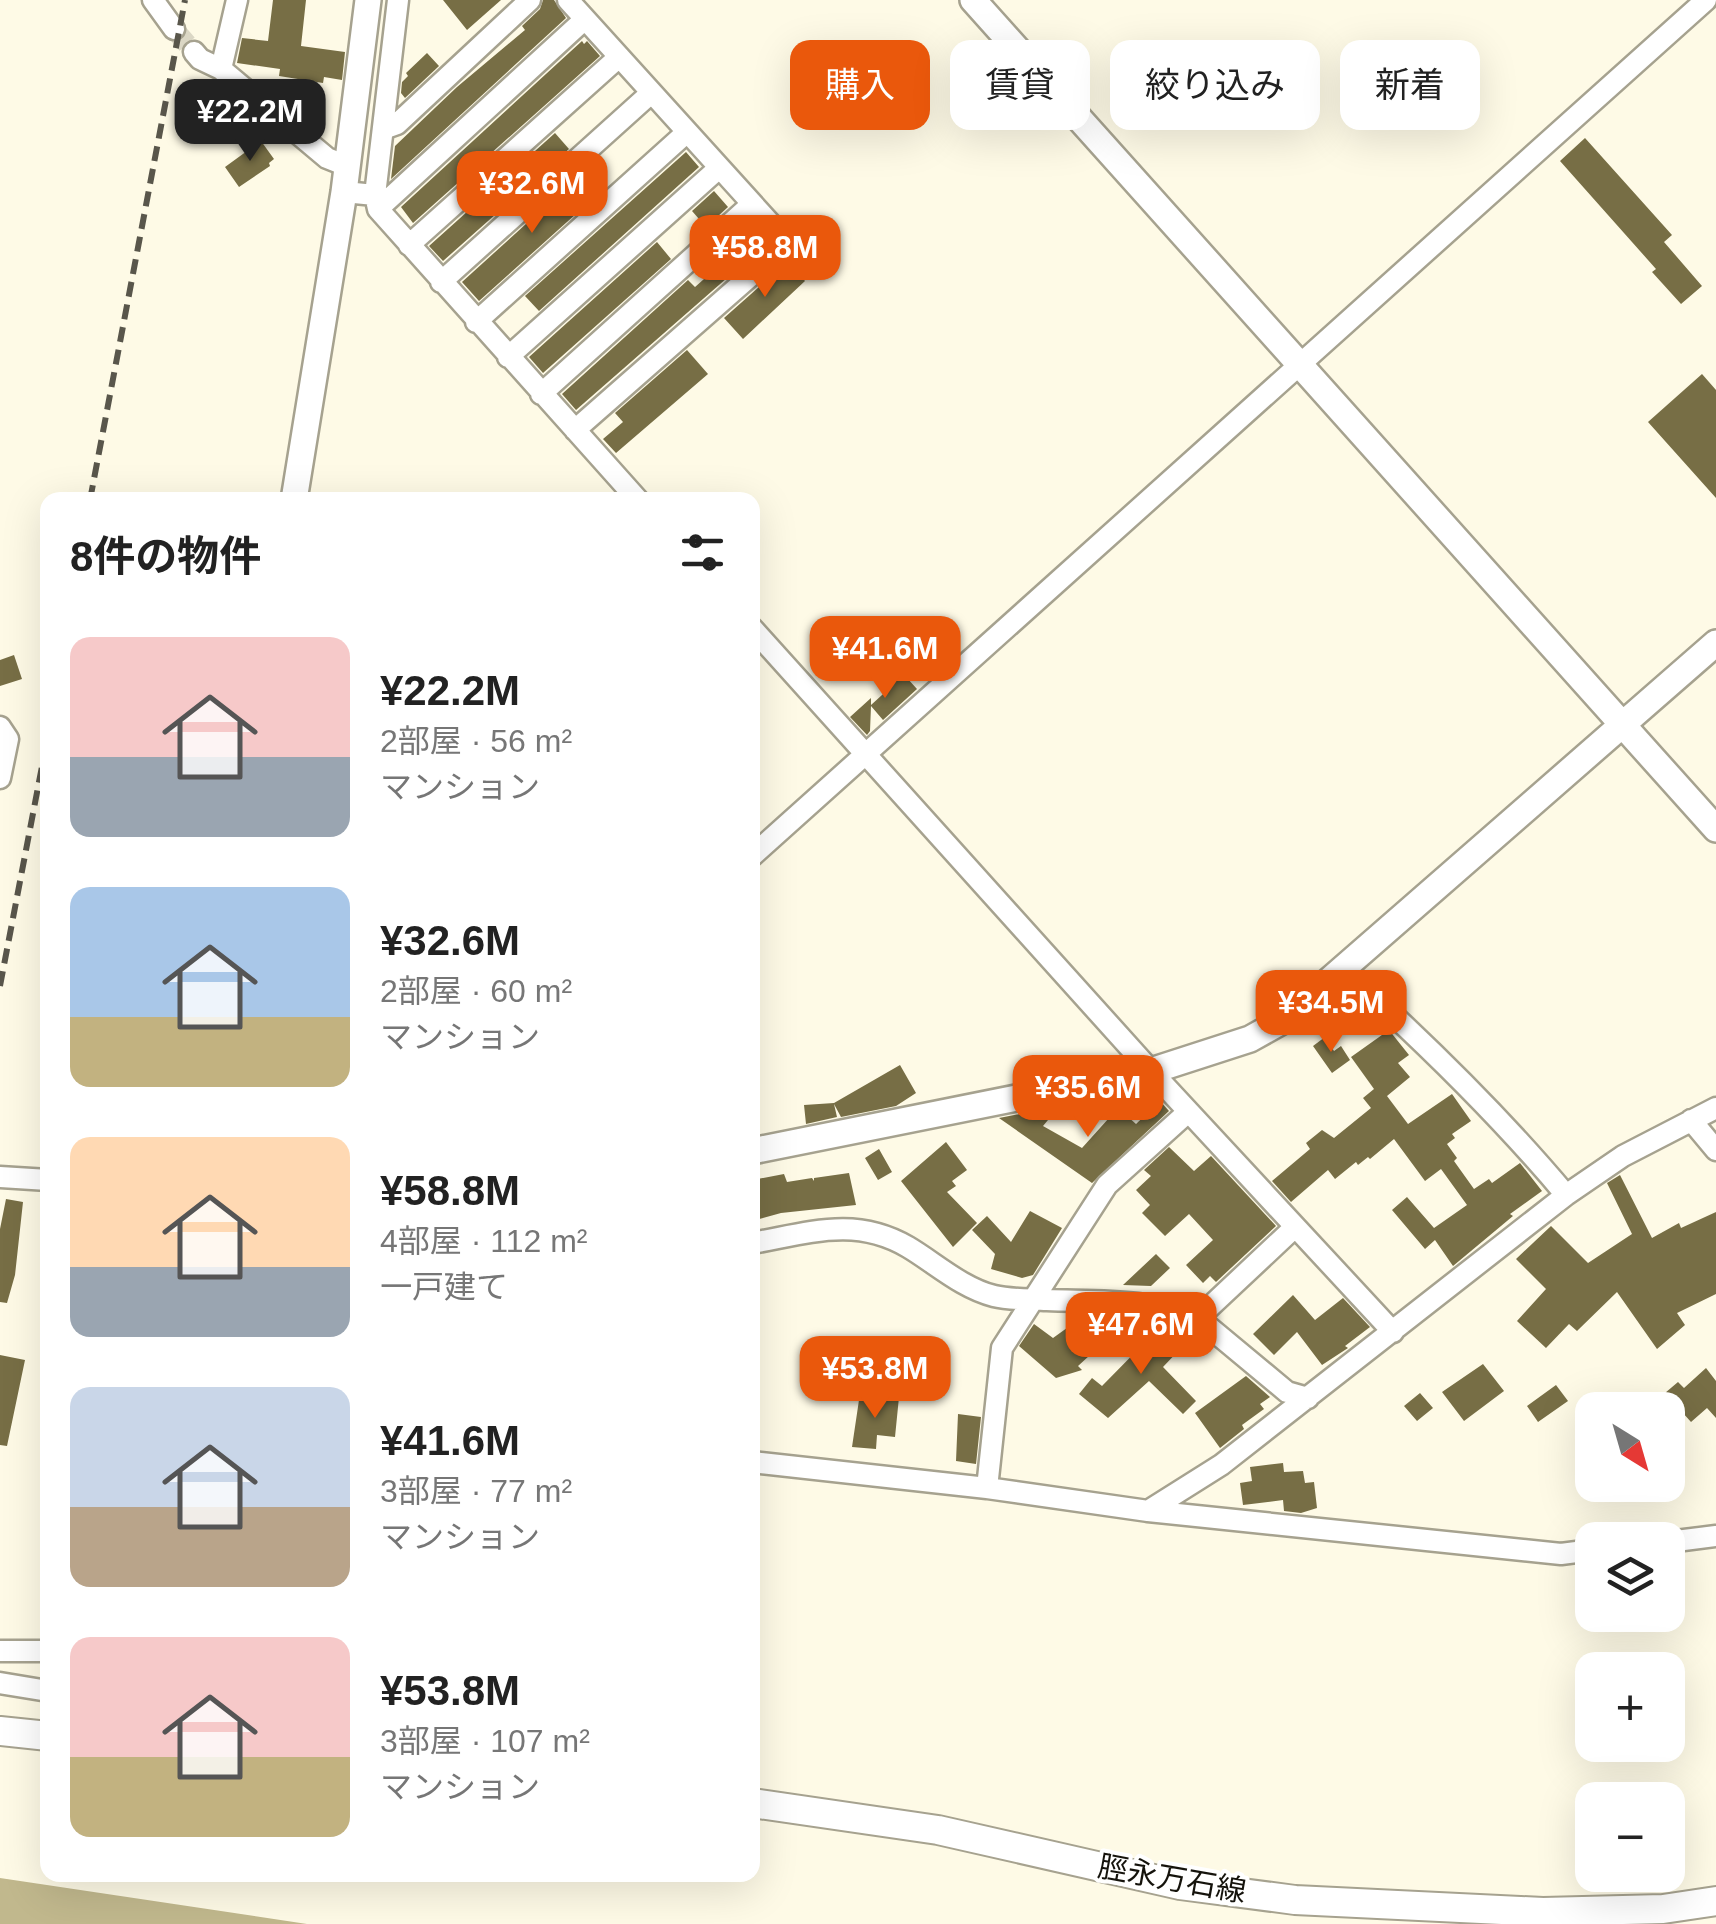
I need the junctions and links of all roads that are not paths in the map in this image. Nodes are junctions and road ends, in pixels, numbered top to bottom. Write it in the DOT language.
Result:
graph roads {
  1 [pos="153,0"];
  2 [pos="237,0"];
  3 [pos="368,0"];
  4 [pos="398,0"];
  5 [pos="530,0"];
  6 [pos="568,0"];
  7 [pos="973,0"];
  8 [pos="1706,0"];
  9 [pos="585,19"];
  10 [pos="174,30"];
  11 [pos="194,52"];
  12 [pos="619,57"];
  13 [pos="221,69"];
  14 [pos="651,93"];
  15 [pos="383,129"];
  16 [pos="686,132"];
  17 [pos="348,166"];
  18 [pos="718,168"];
  19 [pos="344,192"];
  20 [pos="376,202"];
  21 [pos="752,204"];
  22 [pos="409,245"];
  23 [pos="441,282"];
  24 [pos="476,322"];
  25 [pos="508,357"];
  26 [pos="1300,364"];
  27 [pos="542,394"];
  28 [pos="575,430"];
  29 [pos="295,492"];
  30 [pos="631,492"];
  31 [pos="760,637"];
  32 [pos="1716,643"];
  33 [pos="1622,724"];
  34 [pos="0,727"];
  35 [pos="865,752"];
  36 [pos="0,778"];
  37 [pos="1716,829"];
  38 [pos="760,849"];
  39 [pos="1343,969"];
  40 [pos="1151,1072"];
  41 [pos="1716,1108"];
  42 [pos="1188,1112"];
  43 [pos="1691,1120"];
  44 [pos="760,1150"];
  45 [pos="1716,1150"];
  46 [pos="0,1177"];
  47 [pos="40,1180"];
  48 [pos="1566,1195"];
  49 [pos="1295,1227"];
  50 [pos="760,1242"];
  51 [pos="1033,1299"];
  52 [pos="1198,1318"];
  53 [pos="1393,1332"];
  54 [pos="1308,1398"];
  55 [pos="760,1463"];
  56 [pos="987,1488"];
  57 [pos="1148,1511"];
  58 [pos="1716,1536"];
  59 [pos="1685,1540"];
  60 [pos="1575,1552"];
  61 [pos="0,1651"];
  62 [pos="40,1652"];
  63 [pos="0,1683"];
  64 [pos="40,1690"];
  65 [pos="0,1731"];
  66 [pos="40,1735"];
  67 [pos="760,1804"];
  68 [pos="1716,1901"];
  1 -- 10 [label="street"];
  2 -- 13 [label="street"];
  3 -- 17 [label="street"];
  4 -- 15 [label="street"];
  5 -- 15 [label="street"];
  6 -- 9 [label="street"];
  7 -- 26 [label="street"];
  8 -- 26 [label="street"];
  9 -- 12 [label="street"];
  9 -- 20 [label="street"];
  11 -- 13 [label="street"];
  12 -- 14 [label="street"];
  12 -- 22 [label="street"];
  13 -- 17 [label="street"];
  14 -- 16 [label="street"];
  14 -- 23 [label="street"];
  15 -- 20 [label="street"];
  16 -- 18 [label="street"];
  16 -- 24 [label="street"];
  17 -- 19 [label="street"];
  18 -- 21 [label="street"];
  18 -- 25 [label="street"];
  19 -- 20 [label="street"];
  19 -- 29 [label="street"];
  20 -- 22 [label="street"];
  21 -- 27 [label="street"];
  21 -- 28 [label="street"];
  22 -- 23 [label="street"];
  23 -- 24 [label="street"];
  24 -- 25 [label="street"];
  25 -- 27 [label="street"];
  26 -- 33 [label="street"];
  26 -- 35 [label="street"];
  27 -- 28 [label="street"];
  28 -- 30 [label="street"];
  31 -- 35 [label="street"];
  32 -- 33 [label="street"];
  33 -- 37 [label="street"];
  33 -- 39 [label="street"];
  34 -- 36 [label="street"];
  35 -- 38 [label="street"];
  35 -- 40 [label="street"];
  39 -- 40 [label="street"];
  39 -- 48 [label="street"];
  40 -- 42 [label="street"];
  40 -- 44 [label="street"];
  41 -- 43 [label="street"];
  42 -- 49 [label="street"];
  42 -- 51 [label="street"];
  43 -- 45 [label="street"];
  43 -- 48 [label="street"];
  46 -- 47 [label="street"];
  48 -- 53 [label="street"];
  49 -- 52 [label="street"];
  49 -- 53 [label="street"];
  50 -- 51 [label="street"];
  51 -- 52 [label="street"];
  51 -- 56 [label="street"];
  52 -- 54 [label="street"];
  53 -- 54 [label="street"];
  54 -- 57 [label="street"];
  55 -- 56 [label="street"];
  56 -- 57 [label="street"];
  57 -- 60 [label="street"];
  58 -- 59 [label="street"];
  61 -- 62 [label="street"];
  63 -- 64 [label="street"];
  65 -- 66 [label="main road"];
  67 -- 68 [label="main road, 脛永万石線"];
}
